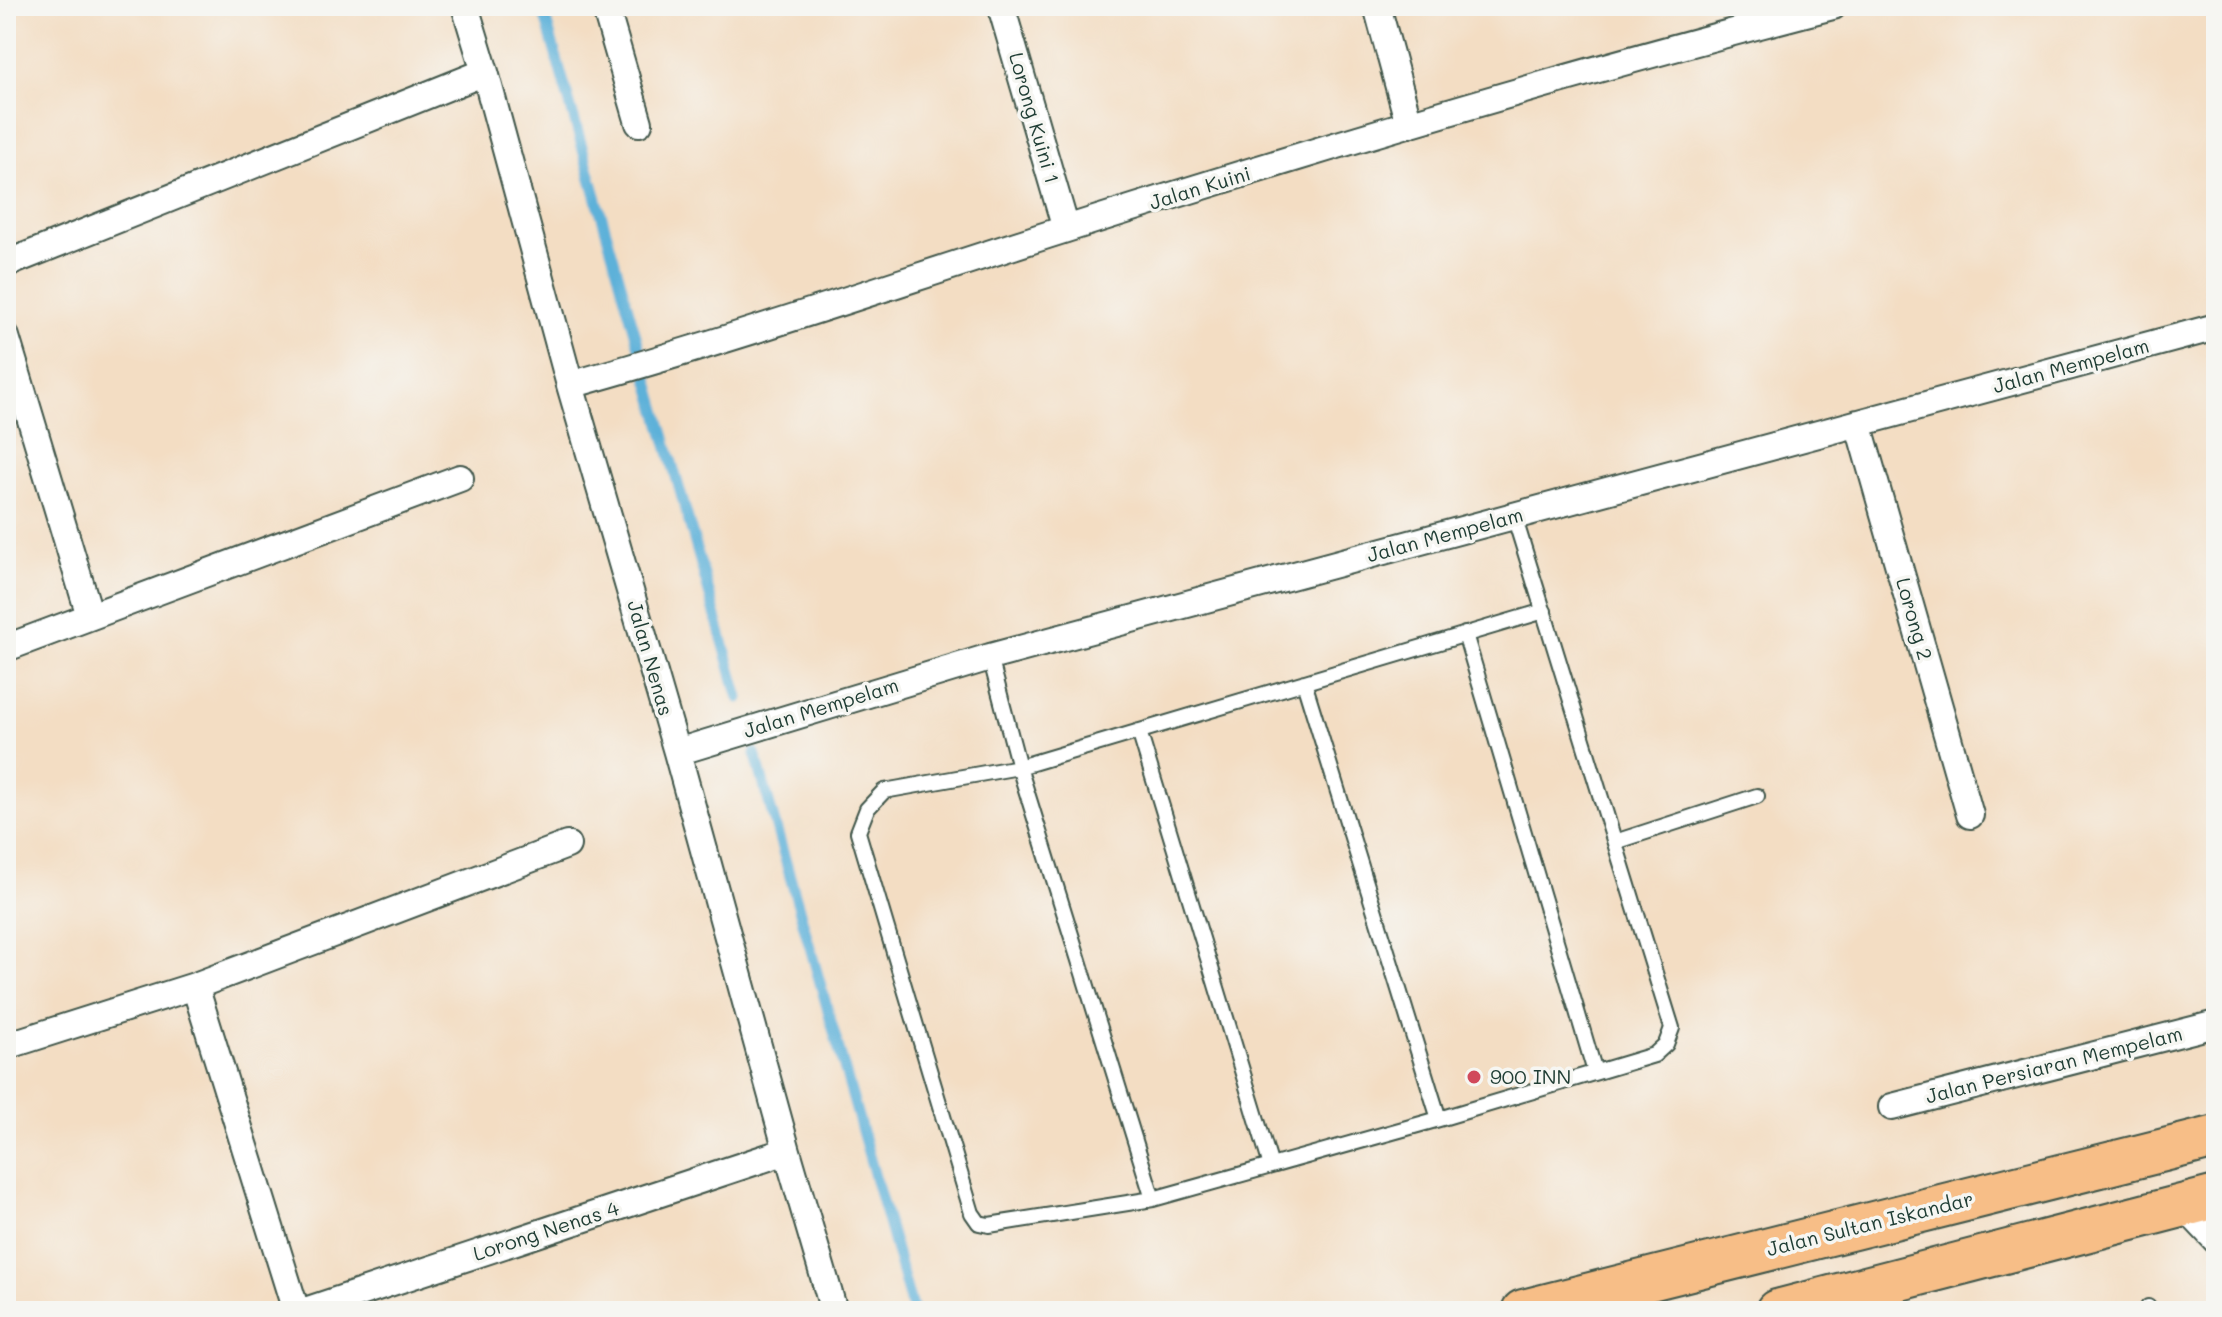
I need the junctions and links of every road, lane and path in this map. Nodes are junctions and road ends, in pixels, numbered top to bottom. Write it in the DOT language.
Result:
graph roads {
  1 [pos="465,6"];
  2 [pos="605,6"];
  3 [pos="1001,6"];
  4 [pos="1377,6"];
  5 [pos="1833,6"];
  6 [pos="1739,18"];
  7 [pos="485,72"];
  8 [pos="639,123"];
  9 [pos="1409,124"];
  10 [pos="1066,229"];
  11 [pos="6,264"];
  12 [pos="2216,327"];
  13 [pos="6,337"];
  14 [pos="570,385"];
  15 [pos="1858,423"];
  16 [pos="460,478"];
  17 [pos="1514,516"];
  18 [pos="1544,611"];
  19 [pos="90,616"];
  20 [pos="1465,634"];
  21 [pos="6,648"];
  22 [pos="990,657"];
  23 [pos="1304,682"];
  24 [pos="1139,731"];
  25 [pos="677,752"];
  26 [pos="1019,767"];
  27 [pos="1757,796"];
  28 [pos="1970,815"];
  29 [pos="1615,842"];
  30 [pos="567,845"];
  31 [pos="195,986"];
  32 [pos="2216,1024"];
  33 [pos="6,1046"];
  34 [pos="1595,1072"];
  35 [pos="1892,1107"];
  36 [pos="1439,1119"];
  37 [pos="2216,1137"];
  38 [pos="787,1151"];
  39 [pos="1271,1166"];
  40 [pos="1153,1199"];
  41 [pos="2200,1201"];
  42 [pos="2216,1240"];
  43 [pos="296,1311"];
  44 [pos="305,1311"];
  45 [pos="834,1311"];
  46 [pos="1523,1311"];
  47 [pos="1777,1311"];
  1 -- 7 [label="street, Jalan Nenas"];
  2 -- 8 [label="street"];
  3 -- 10 [label="street, Lorong Kuini 1"];
  4 -- 9 [label="street"];
  5 -- 6 [label="street, Jalan Kuini"];
  6 -- 9 [label="street, Jalan Kuini"];
  7 -- 11 [label="street"];
  7 -- 14 [label="street, Jalan Nenas"];
  9 -- 10 [label="street, Jalan Kuini"];
  10 -- 14 [label="street, Jalan Kuini"];
  12 -- 15 [label="street, Jalan Mempelam"];
  13 -- 19 [label="street"];
  14 -- 25 [label="street, Jalan Nenas"];
  15 -- 17 [label="street, Jalan Mempelam"];
  15 -- 28 [label="street, Lorong 2"];
  16 -- 19 [label="street"];
  17 -- 18 [label="lane"];
  17 -- 22 [label="street, Jalan Mempelam"];
  18 -- 20 [label="lane"];
  18 -- 29 [label="lane"];
  19 -- 21 [label="street"];
  20 -- 23 [label="lane"];
  20 -- 34 [label="lane"];
  22 -- 25 [label="street, Jalan Mempelam"];
  22 -- 26 [label="lane"];
  23 -- 24 [label="lane"];
  23 -- 36 [label="lane"];
  24 -- 26 [label="lane"];
  24 -- 39 [label="lane"];
  25 -- 38 [label="street, Jalan Nenas"];
  26 -- 40 [label="lane"];
  26 -- 40 [label="lane"];
  27 -- 29 [label="lane"];
  29 -- 34 [label="lane"];
  30 -- 31 [label="street"];
  31 -- 33 [label="street"];
  31 -- 43 [label="street"];
  32 -- 35 [label="street, Jalan Persiaran Mempelam"];
  34 -- 36 [label="lane"];
  36 -- 39 [label="lane"];
  37 -- 46 [label="main road, Jalan Sultan Iskandar"];
  38 -- 44 [label="street, Lorong Nenas 4"];
  38 -- 45 [label="street, Jalan Nenas"];
  39 -- 40 [label="lane"];
  41 -- 42 [label="street"];
  41 -- 47 [label="main road"];
}
